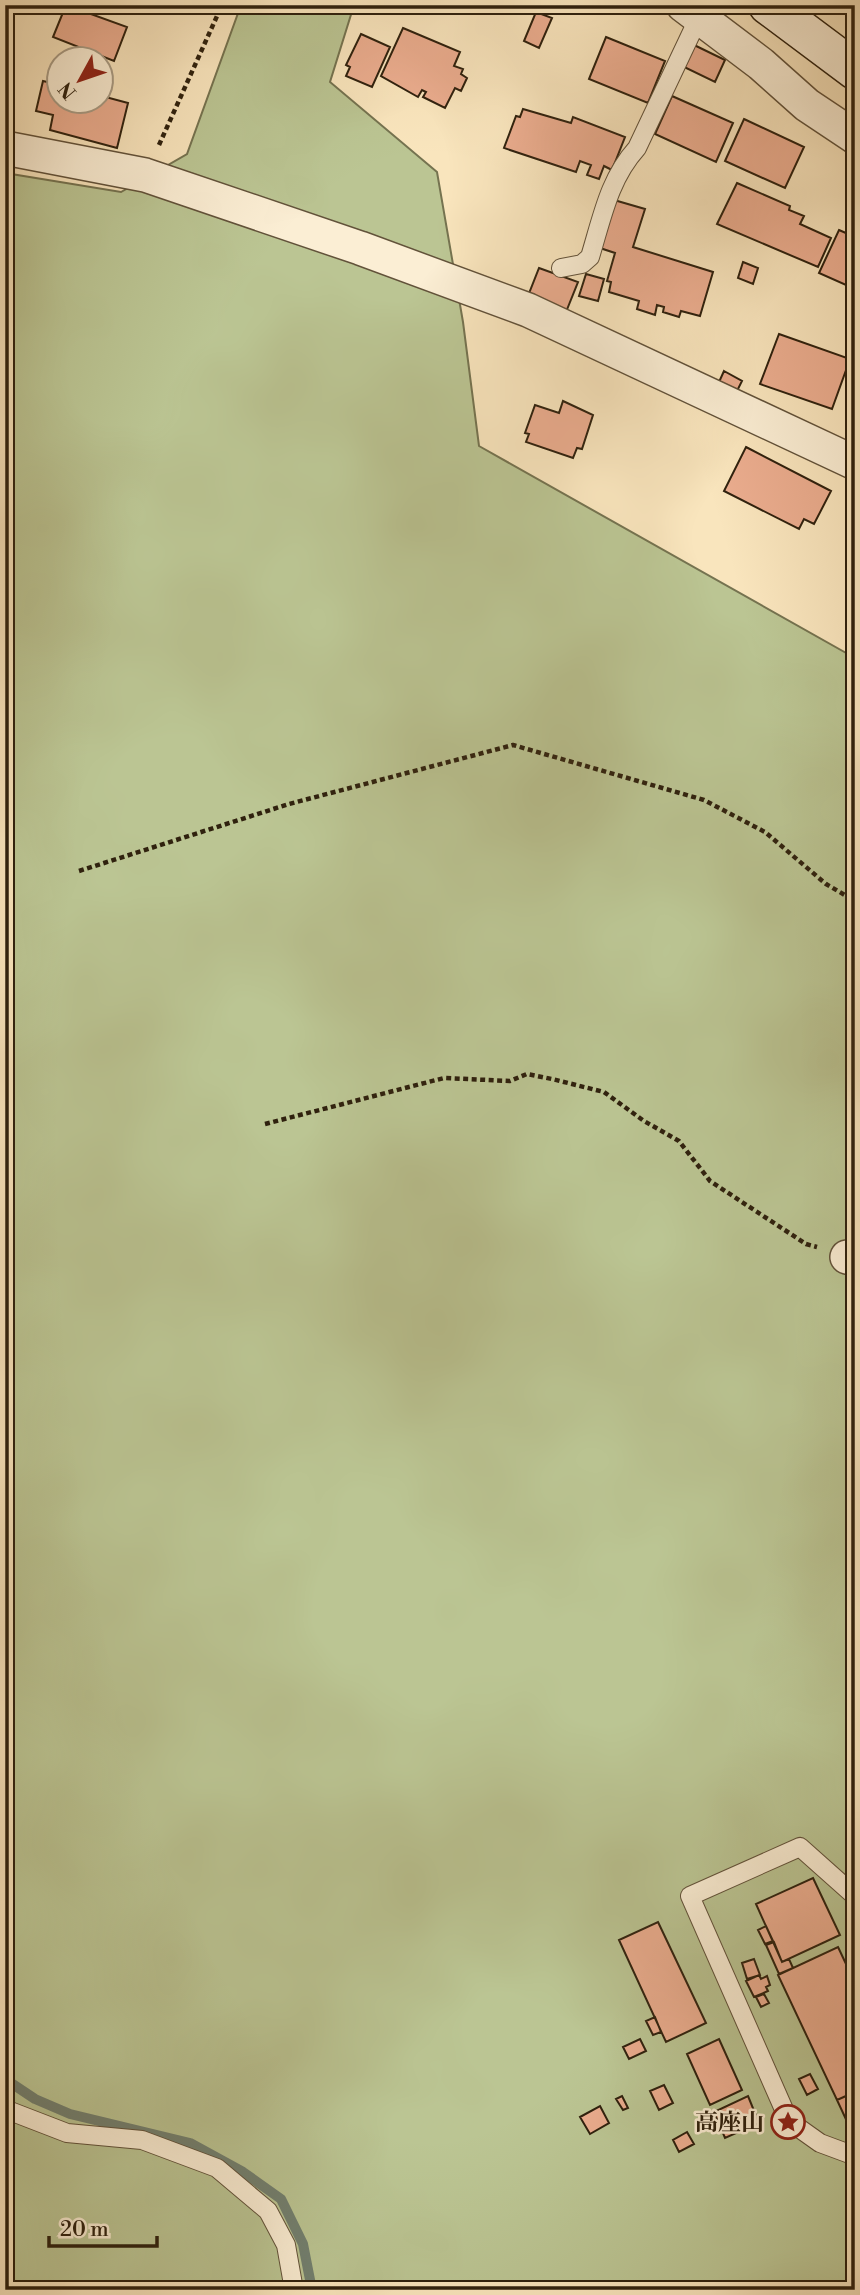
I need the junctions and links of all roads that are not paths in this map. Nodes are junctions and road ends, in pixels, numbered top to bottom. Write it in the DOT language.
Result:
graph roads {
  1 [pos="768,5"];
  2 [pos="691,11"];
  3 [pos="855,70"];
  4 [pos="855,137"];
  5 [pos="5,148"];
  6 [pos="561,268"];
  7 [pos="855,464"];
  8 [pos="855,1896"];
  9 [pos="5,2106"];
  10 [pos="855,2157"];
  11 [pos="294,2290"];
  1 -- 3 [label="street"];
  2 -- 4 [label="street"];
  2 -- 6 [label="lane"];
  5 -- 7 [label="street"];
  8 -- 10 [label="lane"];
  9 -- 11 [label="lane"];
}
